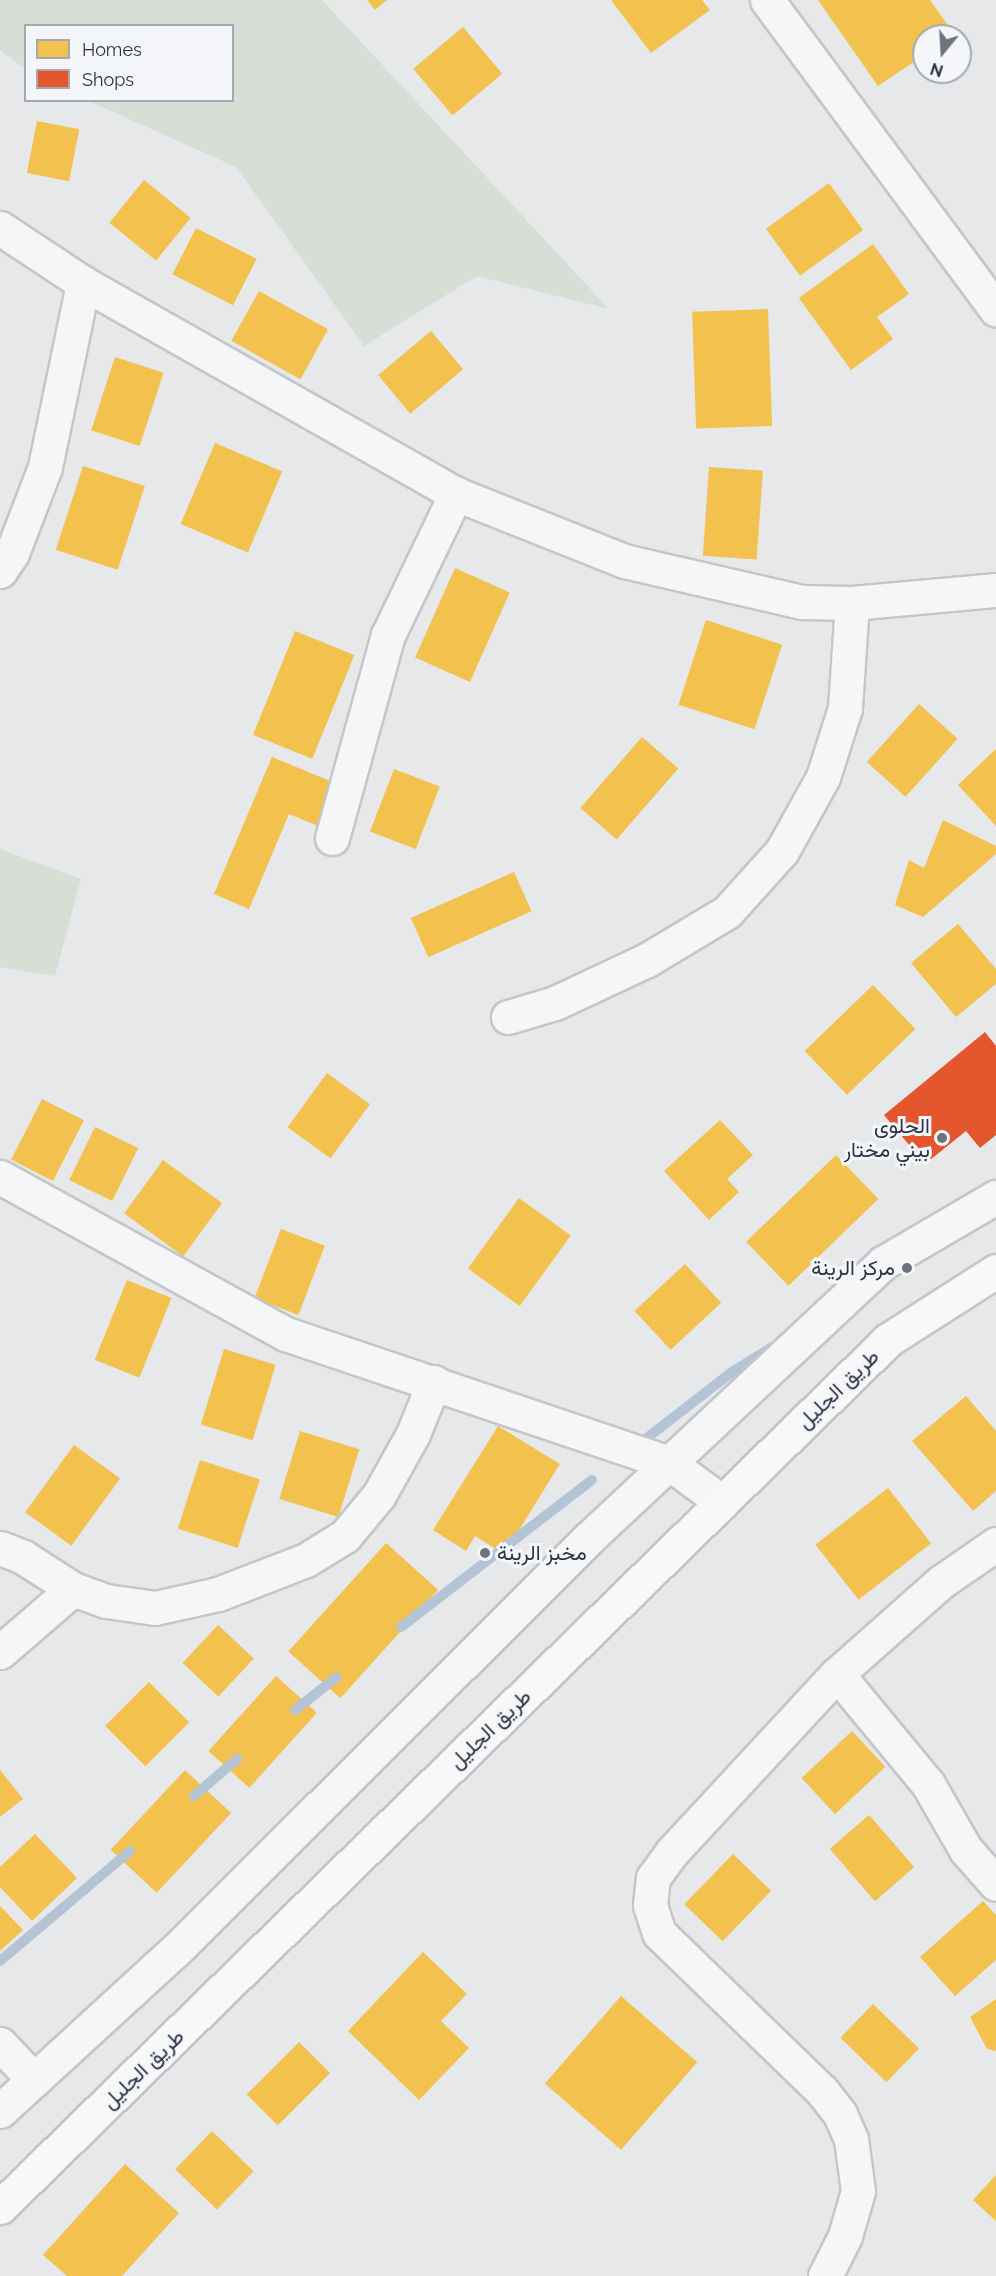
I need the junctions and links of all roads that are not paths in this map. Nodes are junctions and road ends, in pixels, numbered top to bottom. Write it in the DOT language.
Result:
graph roads {
  1 [pos="768,0"];
  2 [pos="0,228"];
  3 [pos="83,283"];
  4 [pos="996,310"];
  5 [pos="456,494"];
  6 [pos="0,572"];
  7 [pos="996,590"];
  8 [pos="852,603"];
  9 [pos="332,838"];
  10 [pos="508,1017"];
  11 [pos="0,1177"];
  12 [pos="996,1197"];
  13 [pos="996,1271"];
  14 [pos="434,1382"];
  15 [pos="669,1463"];
  16 [pos="722,1502"];
  17 [pos="996,1544"];
  18 [pos="0,1548"];
  19 [pos="73,1589"];
  20 [pos="0,1652"];
  21 [pos="837,1674"];
  22 [pos="996,1884"];
  23 [pos="0,2044"];
  24 [pos="33,2079"];
  25 [pos="0,2111"];
  26 [pos="0,2207"];
  27 [pos="825,2276"];
  1 -- 4 [label="street"];
  2 -- 3 [label="street"];
  3 -- 5 [label="street"];
  3 -- 6 [label="street"];
  5 -- 8 [label="street"];
  5 -- 9 [label="street"];
  7 -- 8 [label="street"];
  8 -- 10 [label="street"];
  11 -- 14 [label="street"];
  12 -- 15 [label="street"];
  13 -- 16 [label="main road, طريق الجليل"];
  14 -- 15 [label="street"];
  14 -- 19 [label="street"];
  15 -- 16 [label="street"];
  15 -- 24 [label="street"];
  16 -- 26 [label="main road, طريق الجليل"];
  17 -- 21 [label="street"];
  18 -- 19 [label="street"];
  19 -- 20 [label="street"];
  21 -- 22 [label="street"];
  21 -- 27 [label="street"];
  23 -- 24 [label="street"];
  24 -- 25 [label="street"];
}
